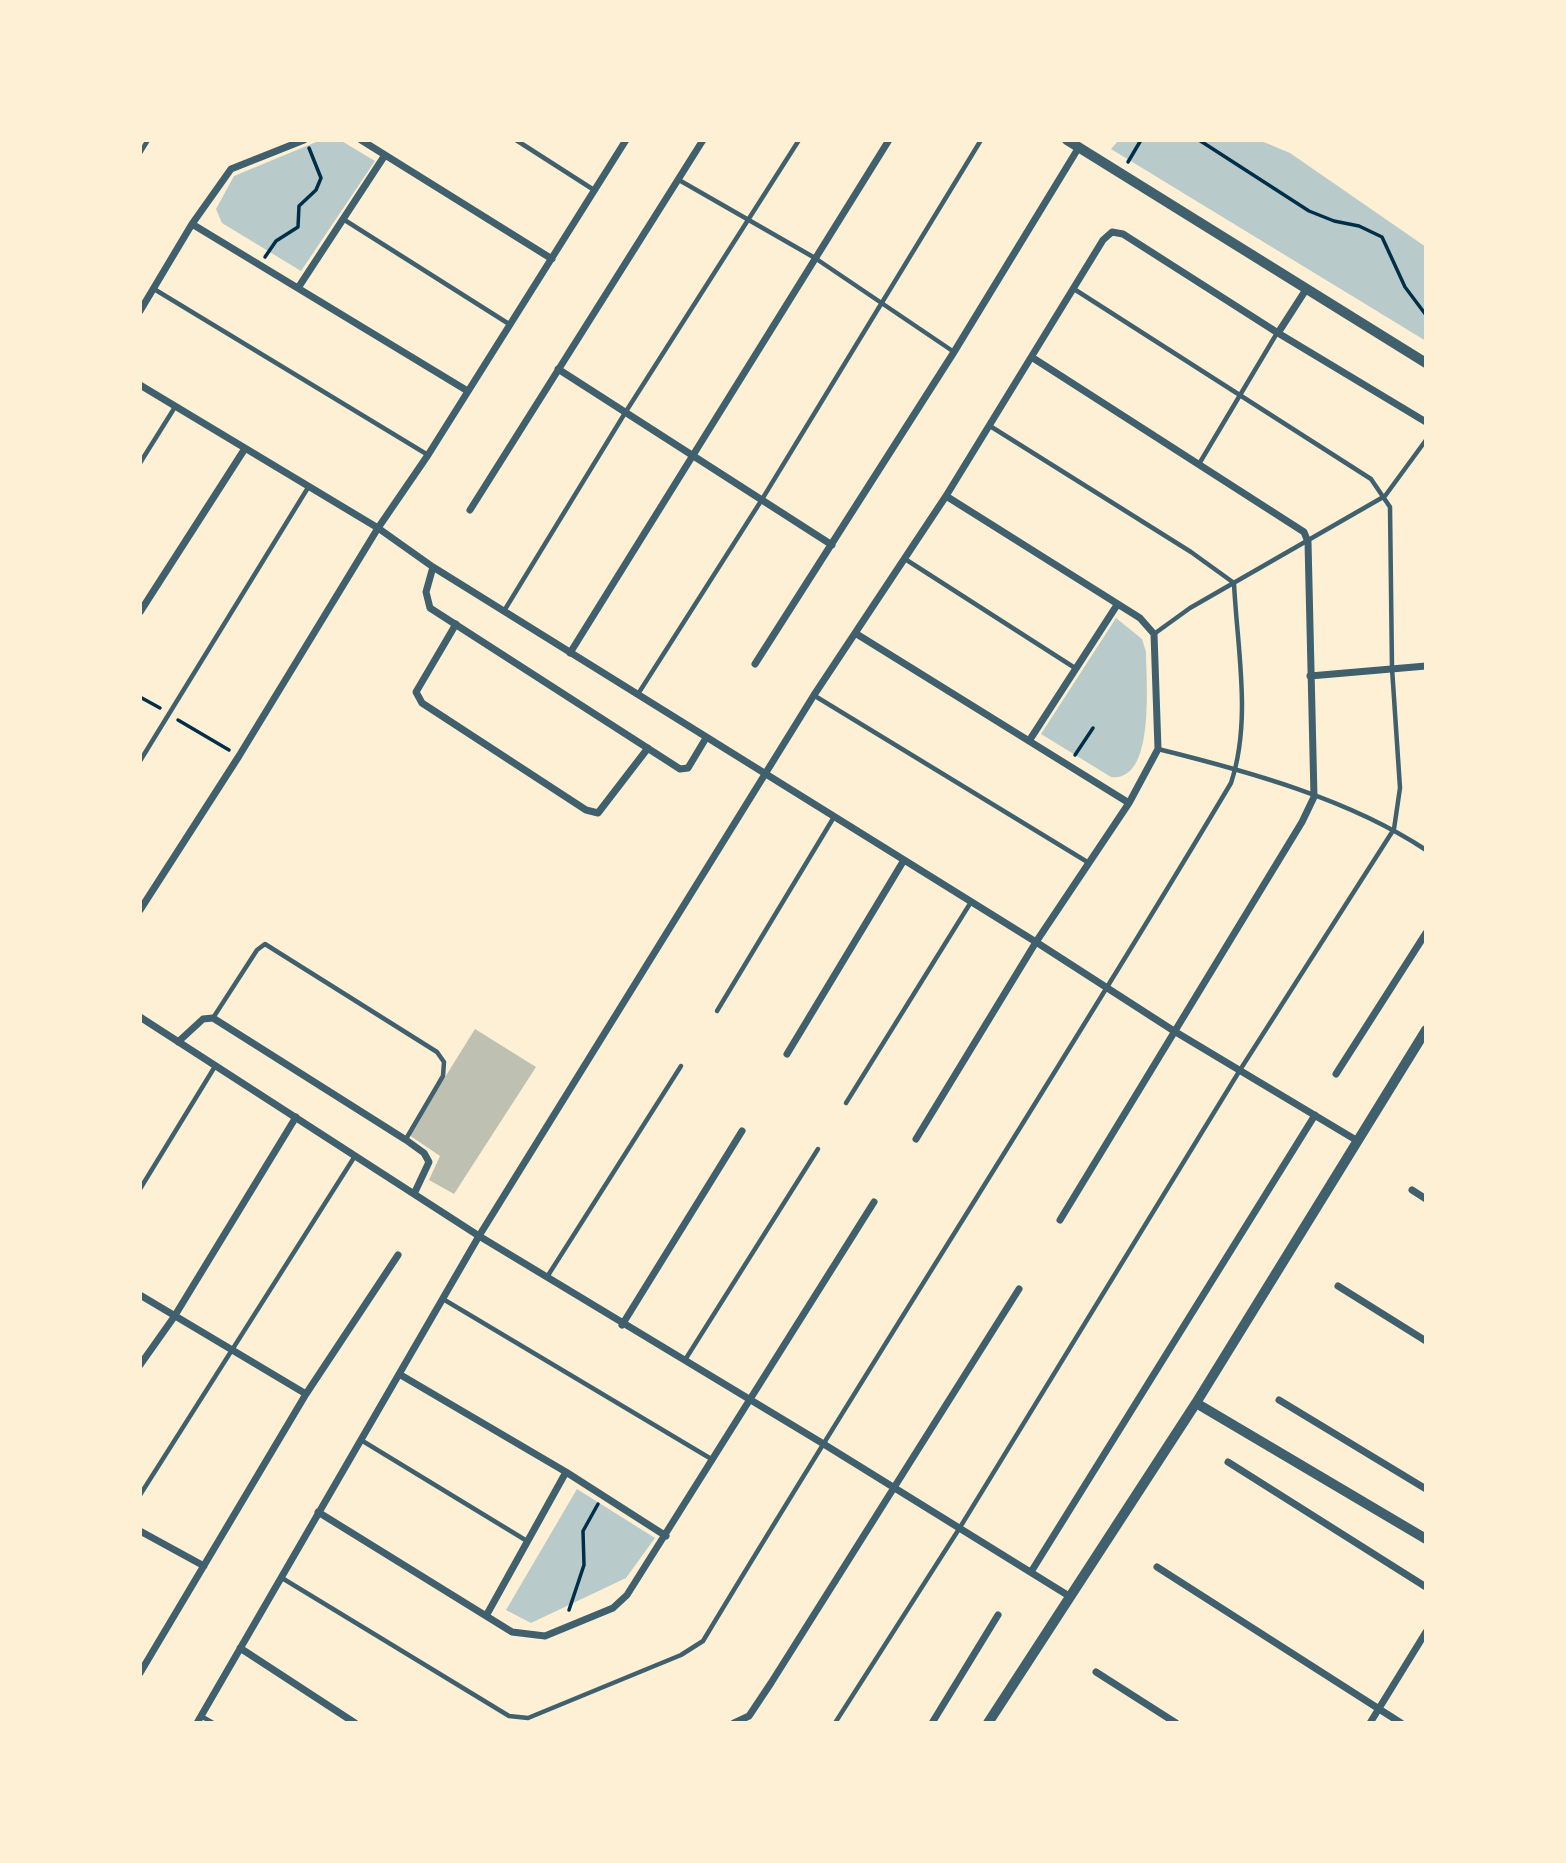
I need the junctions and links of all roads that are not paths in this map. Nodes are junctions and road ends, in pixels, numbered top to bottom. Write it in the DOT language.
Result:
graph roads {
  1 [pos="148,140"];
  2 [pos="305,140"];
  3 [pos="361,140"];
  4 [pos="516,140"];
  5 [pos="626,140"];
  6 [pos="703,140"];
  7 [pos="799,140"];
  8 [pos="889,140"];
  9 [pos="981,140"];
  10 [pos="1067,140"];
  11 [pos="1079,147"];
  12 [pos="140,153"];
  13 [pos="385,155"];
  14 [pos="678,179"];
  15 [pos="595,191"];
  16 [pos="343,219"];
  17 [pos="747,220"];
  18 [pos="192,223"];
  19 [pos="815,258"];
  20 [pos="552,259"];
  21 [pos="298,288"];
  22 [pos="1307,288"];
  23 [pos="153,289"];
  24 [pos="1074,289"];
  25 [pos="882,303"];
  26 [pos="140,311"];
  27 [pos="509,324"];
  28 [pos="1278,333"];
  29 [pos="954,352"];
  30 [pos="1033,358"];
  31 [pos="1426,363"];
  32 [pos="558,369"];
  33 [pos="140,385"];
  34 [pos="466,390"];
  35 [pos="1242,393"];
  36 [pos="176,407"];
  37 [pos="625,413"];
  38 [pos="1426,422"];
  39 [pos="989,426"];
  40 [pos="1426,440"];
  41 [pos="244,450"];
  42 [pos="428,455"];
  43 [pos="694,457"];
  44 [pos="140,463"];
  45 [pos="1198,464"];
  46 [pos="309,486"];
  47 [pos="946,496"];
  48 [pos="1385,496"];
  49 [pos="761,500"];
  50 [pos="470,510"];
  51 [pos="378,528"];
  52 [pos="1308,542"];
  53 [pos="831,545"];
  54 [pos="904,558"];
  55 [pos="433,568"];
  56 [pos="1234,583"];
  57 [pos="1116,605"];
  58 [pos="504,611"];
  59 [pos="140,612"];
  60 [pos="456,624"];
  61 [pos="855,633"];
  62 [pos="1154,634"];
  63 [pos="570,653"];
  64 [pos="755,664"];
  65 [pos="1426,666"];
  66 [pos="1074,668"];
  67 [pos="1392,668"];
  68 [pos="1310,676"];
  69 [pos="638,694"];
  70 [pos="814,695"];
  71 [pos="706,738"];
  72 [pos="1029,741"];
  73 [pos="648,748"];
  74 [pos="1158,749"];
  75 [pos="140,761"];
  76 [pos="1236,768"];
  77 [pos="766,774"];
  78 [pos="1314,797"];
  79 [pos="1129,803"];
  80 [pos="835,816"];
  81 [pos="1394,829"];
  82 [pos="1426,850"];
  83 [pos="904,860"];
  84 [pos="1089,863"];
  85 [pos="972,902"];
  86 [pos="140,910"];
  87 [pos="1426,933"];
  88 [pos="1036,942"];
  89 [pos="1109,988"];
  90 [pos="717,1011"];
  91 [pos="140,1017"];
  92 [pos="213,1018"];
  93 [pos="1426,1030"];
  94 [pos="1174,1031"];
  95 [pos="178,1042"];
  96 [pos="788,1054"];
  97 [pos="681,1066"];
  98 [pos="214,1068"];
  99 [pos="1240,1069"];
  100 [pos="1336,1074"];
  101 [pos="846,1103"];
  102 [pos="1315,1115"];
  103 [pos="296,1117"];
  104 [pos="742,1130"];
  105 [pos="916,1139"];
  106 [pos="406,1140"];
  107 [pos="1356,1140"];
  108 [pos="818,1149"];
  109 [pos="355,1156"];
  110 [pos="140,1189"];
  111 [pos="1412,1190"];
  112 [pos="414,1194"];
  113 [pos="1426,1199"];
  114 [pos="874,1202"];
  115 [pos="1060,1220"];
  116 [pos="479,1236"];
  117 [pos="398,1255"];
  118 [pos="547,1278"];
  119 [pos="1338,1286"];
  120 [pos="1019,1289"];
  121 [pos="140,1295"];
  122 [pos="443,1299"];
  123 [pos="174,1317"];
  124 [pos="622,1325"];
  125 [pos="1426,1341"];
  126 [pos="233,1351"];
  127 [pos="685,1360"];
  128 [pos="140,1365"];
  129 [pos="399,1374"];
  130 [pos="306,1394"];
  131 [pos="748,1399"];
  132 [pos="1279,1400"];
  133 [pos="1196,1404"];
  134 [pos="361,1440"];
  135 [pos="822,1443"];
  136 [pos="714,1460"];
  137 [pos="1228,1462"];
  138 [pos="566,1472"];
  139 [pos="892,1486"];
  140 [pos="1426,1489"];
  141 [pos="140,1495"];
  142 [pos="318,1513"];
  143 [pos="959,1529"];
  144 [pos="140,1531"];
  145 [pos="666,1536"];
  146 [pos="1426,1539"];
  147 [pos="527,1541"];
  148 [pos="204,1566"];
  149 [pos="1157,1567"];
  150 [pos="1031,1572"];
  151 [pos="281,1577"];
  152 [pos="1426,1587"];
  153 [pos="1069,1597"];
  154 [pos="998,1615"];
  155 [pos="486,1616"];
  156 [pos="1426,1632"];
  157 [pos="240,1648"];
  158 [pos="1096,1672"];
  159 [pos="140,1673"];
  160 [pos="1379,1709"];
  161 [pos="199,1720"];
  162 [pos="212,1723"];
  163 [pos="355,1723"];
  164 [pos="734,1723"];
  165 [pos="835,1723"];
  166 [pos="932,1723"];
  167 [pos="988,1723"];
  168 [pos="1176,1723"];
  169 [pos="1370,1723"];
  170 [pos="1401,1723"];
  1 -- 12 [label="lane"];
  2 -- 18 [label="street"];
  3 -- 13 [label="street"];
  4 -- 15 [label="lane"];
  5 -- 15 [label="street"];
  6 -- 14 [label="street"];
  7 -- 17 [label="lane"];
  8 -- 19 [label="street"];
  9 -- 25 [label="lane"];
  10 -- 11 [label="street"];
  11 -- 22 [label="street"];
  11 -- 29 [label="street"];
  13 -- 16 [label="street"];
  13 -- 20 [label="street"];
  14 -- 17 [label="lane"];
  14 -- 32 [label="street"];
  15 -- 20 [label="street"];
  16 -- 21 [label="street"];
  16 -- 27 [label="lane"];
  17 -- 19 [label="lane"];
  17 -- 37 [label="lane"];
  18 -- 21 [label="street"];
  18 -- 23 [label="street"];
  19 -- 25 [label="lane"];
  19 -- 43 [label="street"];
  20 -- 27 [label="street"];
  21 -- 34 [label="street"];
  22 -- 28 [label="street"];
  22 -- 31 [label="street"];
  23 -- 26 [label="street"];
  23 -- 42 [label="lane"];
  24 -- 28 [label="street"];
  24 -- 30 [label="street"];
  24 -- 35 [label="lane"];
  25 -- 29 [label="lane"];
  25 -- 49 [label="lane"];
  27 -- 34 [label="street"];
  28 -- 35 [label="lane"];
  28 -- 38 [label="street"];
  29 -- 53 [label="street"];
  30 -- 39 [label="street"];
  30 -- 45 [label="street"];
  32 -- 37 [label="street"];
  32 -- 50 [label="street"];
  33 -- 36 [label="street"];
  34 -- 42 [label="street"];
  35 -- 45 [label="lane"];
  35 -- 48 [label="lane"];
  36 -- 41 [label="street"];
  36 -- 44 [label="lane"];
  37 -- 43 [label="street"];
  37 -- 58 [label="lane"];
  39 -- 47 [label="street"];
  39 -- 56 [label="lane"];
  40 -- 48 [label="lane"];
  41 -- 46 [label="street"];
  41 -- 59 [label="street"];
  42 -- 51 [label="street"];
  43 -- 49 [label="street"];
  43 -- 63 [label="street"];
  45 -- 52 [label="street"];
  46 -- 51 [label="street"];
  46 -- 75 [label="lane"];
  47 -- 54 [label="street"];
  47 -- 57 [label="street"];
  48 -- 52 [label="lane"];
  48 -- 67 [label="lane"];
  49 -- 53 [label="street"];
  49 -- 69 [label="lane"];
  51 -- 55 [label="street"];
  51 -- 86 [label="street"];
  52 -- 56 [label="lane"];
  52 -- 68 [label="street"];
  53 -- 64 [label="street"];
  54 -- 61 [label="street"];
  54 -- 66 [label="lane"];
  55 -- 58 [label="street"];
  55 -- 60 [label="street"];
  56 -- 62 [label="lane"];
  56 -- 76 [label="lane"];
  57 -- 62 [label="street"];
  57 -- 66 [label="street"];
  58 -- 63 [label="street"];
  60 -- 73 [label="street"];
  60 -- 73 [label="street"];
  61 -- 70 [label="street"];
  61 -- 72 [label="street"];
  62 -- 74 [label="street"];
  63 -- 69 [label="street"];
  65 -- 67 [label="street"];
  66 -- 72 [label="street"];
  67 -- 68 [label="street"];
  67 -- 81 [label="lane"];
  68 -- 78 [label="street"];
  69 -- 71 [label="street"];
  70 -- 77 [label="street"];
  70 -- 84 [label="lane"];
  71 -- 73 [label="street"];
  71 -- 77 [label="street"];
  72 -- 79 [label="street"];
  74 -- 76 [label="lane"];
  74 -- 79 [label="street"];
  76 -- 78 [label="lane"];
  76 -- 89 [label="lane"];
  77 -- 80 [label="street"];
  77 -- 116 [label="street"];
  78 -- 81 [label="lane"];
  78 -- 94 [label="street"];
  79 -- 84 [label="street"];
  80 -- 83 [label="street"];
  80 -- 90 [label="lane"];
  81 -- 82 [label="lane"];
  81 -- 99 [label="lane"];
  83 -- 85 [label="street"];
  83 -- 96 [label="street"];
  84 -- 88 [label="street"];
  85 -- 88 [label="street"];
  85 -- 101 [label="lane"];
  87 -- 100 [label="street"];
  88 -- 89 [label="street"];
  88 -- 105 [label="street"];
  89 -- 94 [label="street"];
  89 -- 135 [label="lane"];
  91 -- 95 [label="street"];
  92 -- 95 [label="street"];
  92 -- 106 [label="street"];
  92 -- 106 [label="lane"];
  93 -- 107 [label="street"];
  94 -- 99 [label="street"];
  94 -- 115 [label="street"];
  95 -- 98 [label="street"];
  97 -- 118 [label="lane"];
  98 -- 103 [label="street"];
  98 -- 110 [label="lane"];
  99 -- 102 [label="street"];
  99 -- 143 [label="lane"];
  102 -- 107 [label="street"];
  102 -- 150 [label="street"];
  103 -- 109 [label="street"];
  103 -- 123 [label="street"];
  104 -- 124 [label="street"];
  106 -- 112 [label="street"];
  107 -- 133 [label="street"];
  108 -- 127 [label="lane"];
  109 -- 112 [label="street"];
  109 -- 126 [label="lane"];
  111 -- 113 [label="street"];
  112 -- 116 [label="street"];
  114 -- 131 [label="street"];
  116 -- 118 [label="street"];
  116 -- 122 [label="street"];
  117 -- 130 [label="street"];
  118 -- 124 [label="street"];
  119 -- 125 [label="street"];
  120 -- 139 [label="street"];
  121 -- 123 [label="street"];
  122 -- 129 [label="street"];
  122 -- 136 [label="lane"];
  123 -- 126 [label="street"];
  123 -- 128 [label="street"];
  124 -- 127 [label="street"];
  126 -- 130 [label="street"];
  126 -- 141 [label="lane"];
  127 -- 131 [label="street"];
  129 -- 134 [label="street"];
  129 -- 138 [label="street"];
  130 -- 148 [label="street"];
  131 -- 135 [label="street"];
  131 -- 136 [label="street"];
  132 -- 140 [label="street"];
  133 -- 146 [label="street"];
  133 -- 153 [label="street"];
  134 -- 142 [label="street"];
  134 -- 147 [label="lane"];
  135 -- 139 [label="street"];
  135 -- 151 [label="lane"];
  136 -- 145 [label="street"];
  137 -- 152 [label="street"];
  138 -- 145 [label="street"];
  138 -- 147 [label="street"];
  139 -- 143 [label="street"];
  139 -- 164 [label="street"];
  142 -- 151 [label="street"];
  142 -- 155 [label="street"];
  143 -- 150 [label="street"];
  143 -- 165 [label="lane"];
  144 -- 148 [label="street"];
  145 -- 155 [label="street"];
  147 -- 155 [label="street"];
  148 -- 159 [label="street"];
  149 -- 160 [label="street"];
  150 -- 153 [label="street"];
  151 -- 157 [label="street"];
  153 -- 167 [label="street"];
  154 -- 166 [label="street"];
  156 -- 160 [label="street"];
  157 -- 161 [label="street"];
  157 -- 163 [label="street"];
  158 -- 168 [label="street"];
  160 -- 169 [label="street"];
  160 -- 170 [label="street"];
  161 -- 162 [label="lane"];
}
